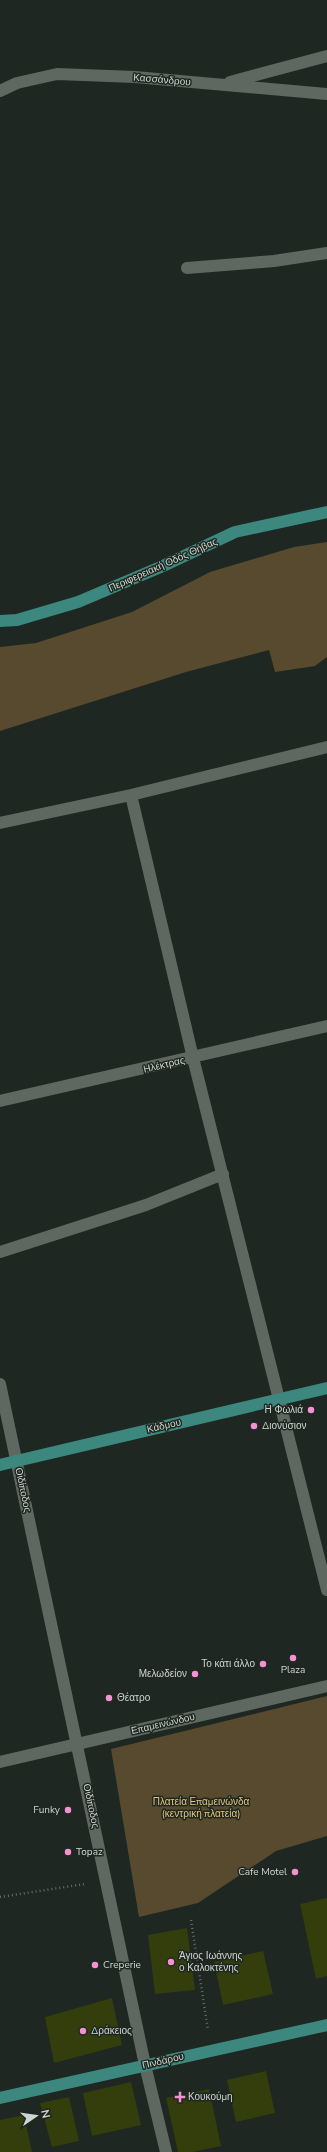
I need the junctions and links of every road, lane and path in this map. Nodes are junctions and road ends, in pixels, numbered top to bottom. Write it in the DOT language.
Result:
graph roads {
  1 [pos="327,56"];
  2 [pos="220,84"];
  3 [pos="0,91"];
  4 [pos="327,94"];
  5 [pos="327,253"];
  6 [pos="186,268"];
  7 [pos="327,512"];
  8 [pos="0,621"];
  9 [pos="327,748"];
  10 [pos="132,795"];
  11 [pos="0,822"];
  12 [pos="327,1026"];
  13 [pos="193,1058"];
  14 [pos="0,1101"];
  15 [pos="223,1174"];
  16 [pos="0,1252"];
  17 [pos="0,1384"];
  18 [pos="327,1388"];
  19 [pos="278,1400"];
  20 [pos="17,1461"];
  21 [pos="0,1465"];
  22 [pos="327,1590"];
  23 [pos="327,1686"];
  24 [pos="77,1744"];
  25 [pos="0,1762"];
  26 [pos="107,1881"];
  27 [pos="0,1897"];
  28 [pos="191,1920"];
  29 [pos="327,2025"];
  30 [pos="211,2051"];
  31 [pos="145,2065"];
  32 [pos="0,2098"];
  33 [pos="166,2152"];
  1 -- 2 [label="street"];
  2 -- 3 [label="street, Κασσάνδρου"];
  2 -- 4 [label="street, Κασσάνδρου"];
  5 -- 6 [label="street"];
  7 -- 8 [label="main road, Περιφερειακή Οδός Θήβας"];
  9 -- 10 [label="street"];
  10 -- 11 [label="street"];
  10 -- 13 [label="street"];
  12 -- 13 [label="street, Ηλέκτρας"];
  13 -- 14 [label="street, Ηλέκτρας"];
  13 -- 15 [label="street"];
  15 -- 16 [label="street"];
  15 -- 19 [label="street"];
  17 -- 20 [label="street, Οιδίποδος"];
  18 -- 19 [label="main road, Κάδμου"];
  19 -- 20 [label="main road, Κάδμου"];
  19 -- 22 [label="street"];
  20 -- 21 [label="main road, Κάδμου"];
  20 -- 24 [label="street, Οιδίποδος"];
  23 -- 24 [label="street, Επαμεινώνδου"];
  24 -- 25 [label="street, Επαμεινώνδου"];
  24 -- 26 [label="street, Οιδίποδος"];
  26 -- 27 [label="path"];
  26 -- 31 [label="street, Οιδίποδος"];
  28 -- 30 [label="path"];
  29 -- 30 [label="main road, Πινδάρου"];
  30 -- 31 [label="main road, Πινδάρου"];
  31 -- 32 [label="main road, Πινδάρου"];
  31 -- 33 [label="street, Οιδίποδος"];
}
